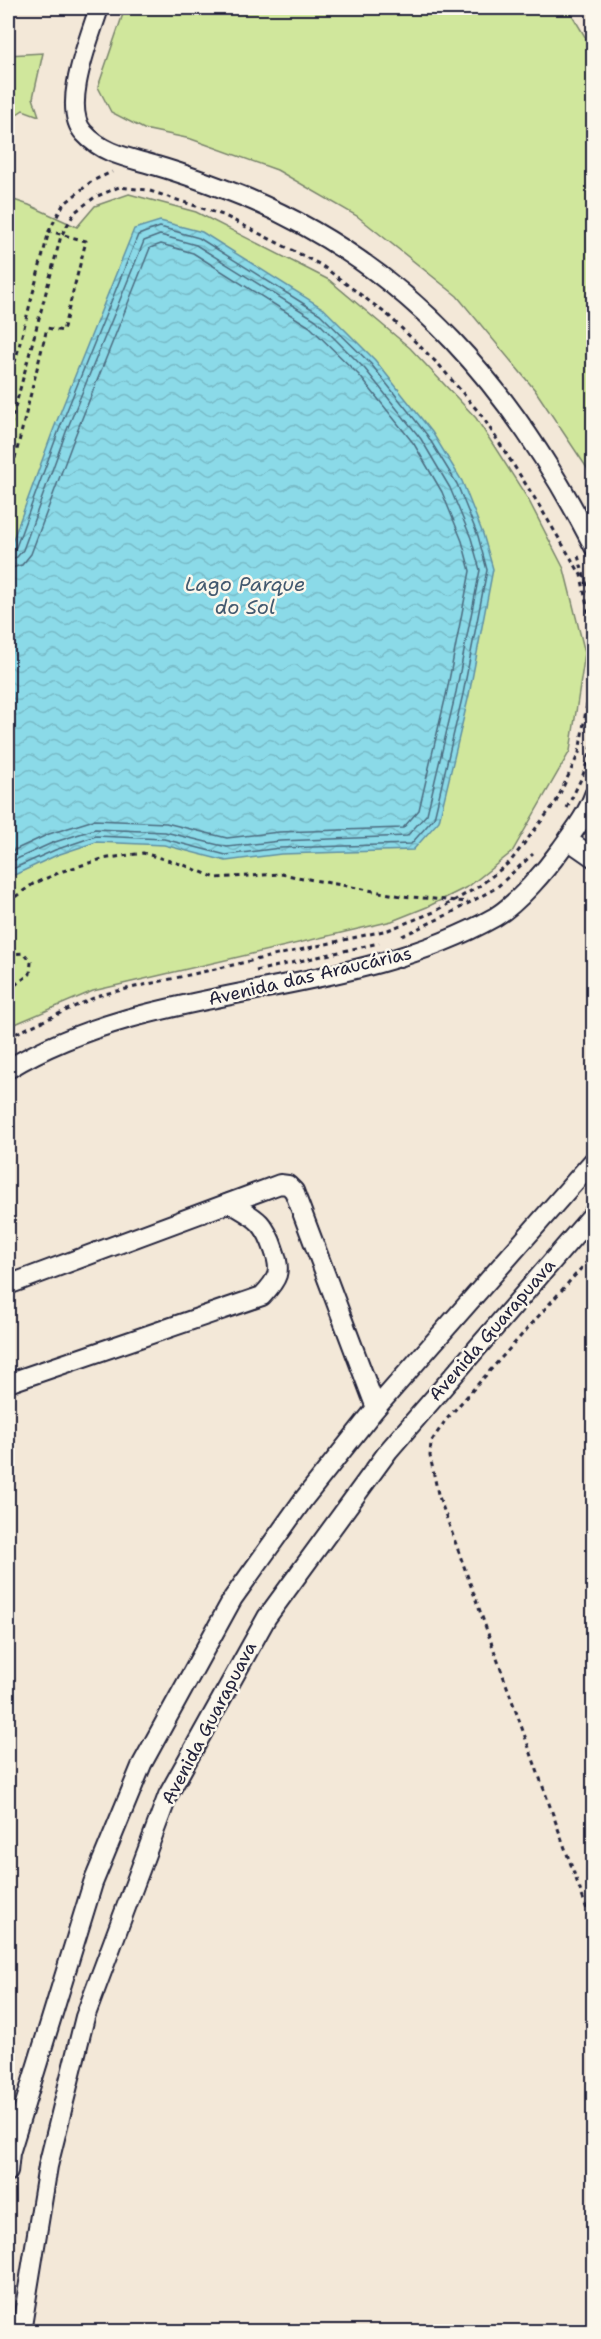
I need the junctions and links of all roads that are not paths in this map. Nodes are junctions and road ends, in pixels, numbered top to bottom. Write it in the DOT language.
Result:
graph roads {
  1 [pos="99,8"];
  2 [pos="594,547"];
  3 [pos="594,795"];
  4 [pos="568,840"];
  5 [pos="594,858"];
  6 [pos="8,1069"];
  7 [pos="594,1160"];
  8 [pos="230,1203"];
  9 [pos="594,1213"];
  10 [pos="8,1285"];
  11 [pos="8,1383"];
  12 [pos="376,1408"];
  13 [pos="8,2172"];
  14 [pos="21,2331"];
  1 -- 2 [label="street"];
  3 -- 4 [label="street, Avenida das Araucárias"];
  4 -- 5 [label="street"];
  4 -- 6 [label="street, Avenida das Araucárias"];
  7 -- 12 [label="street, Avenida Guarapuava"];
  8 -- 10 [label="street"];
  8 -- 11 [label="street"];
  8 -- 12 [label="street"];
  9 -- 14 [label="street, Avenida Guarapuava"];
  12 -- 13 [label="street, Avenida Guarapuava"];
}
